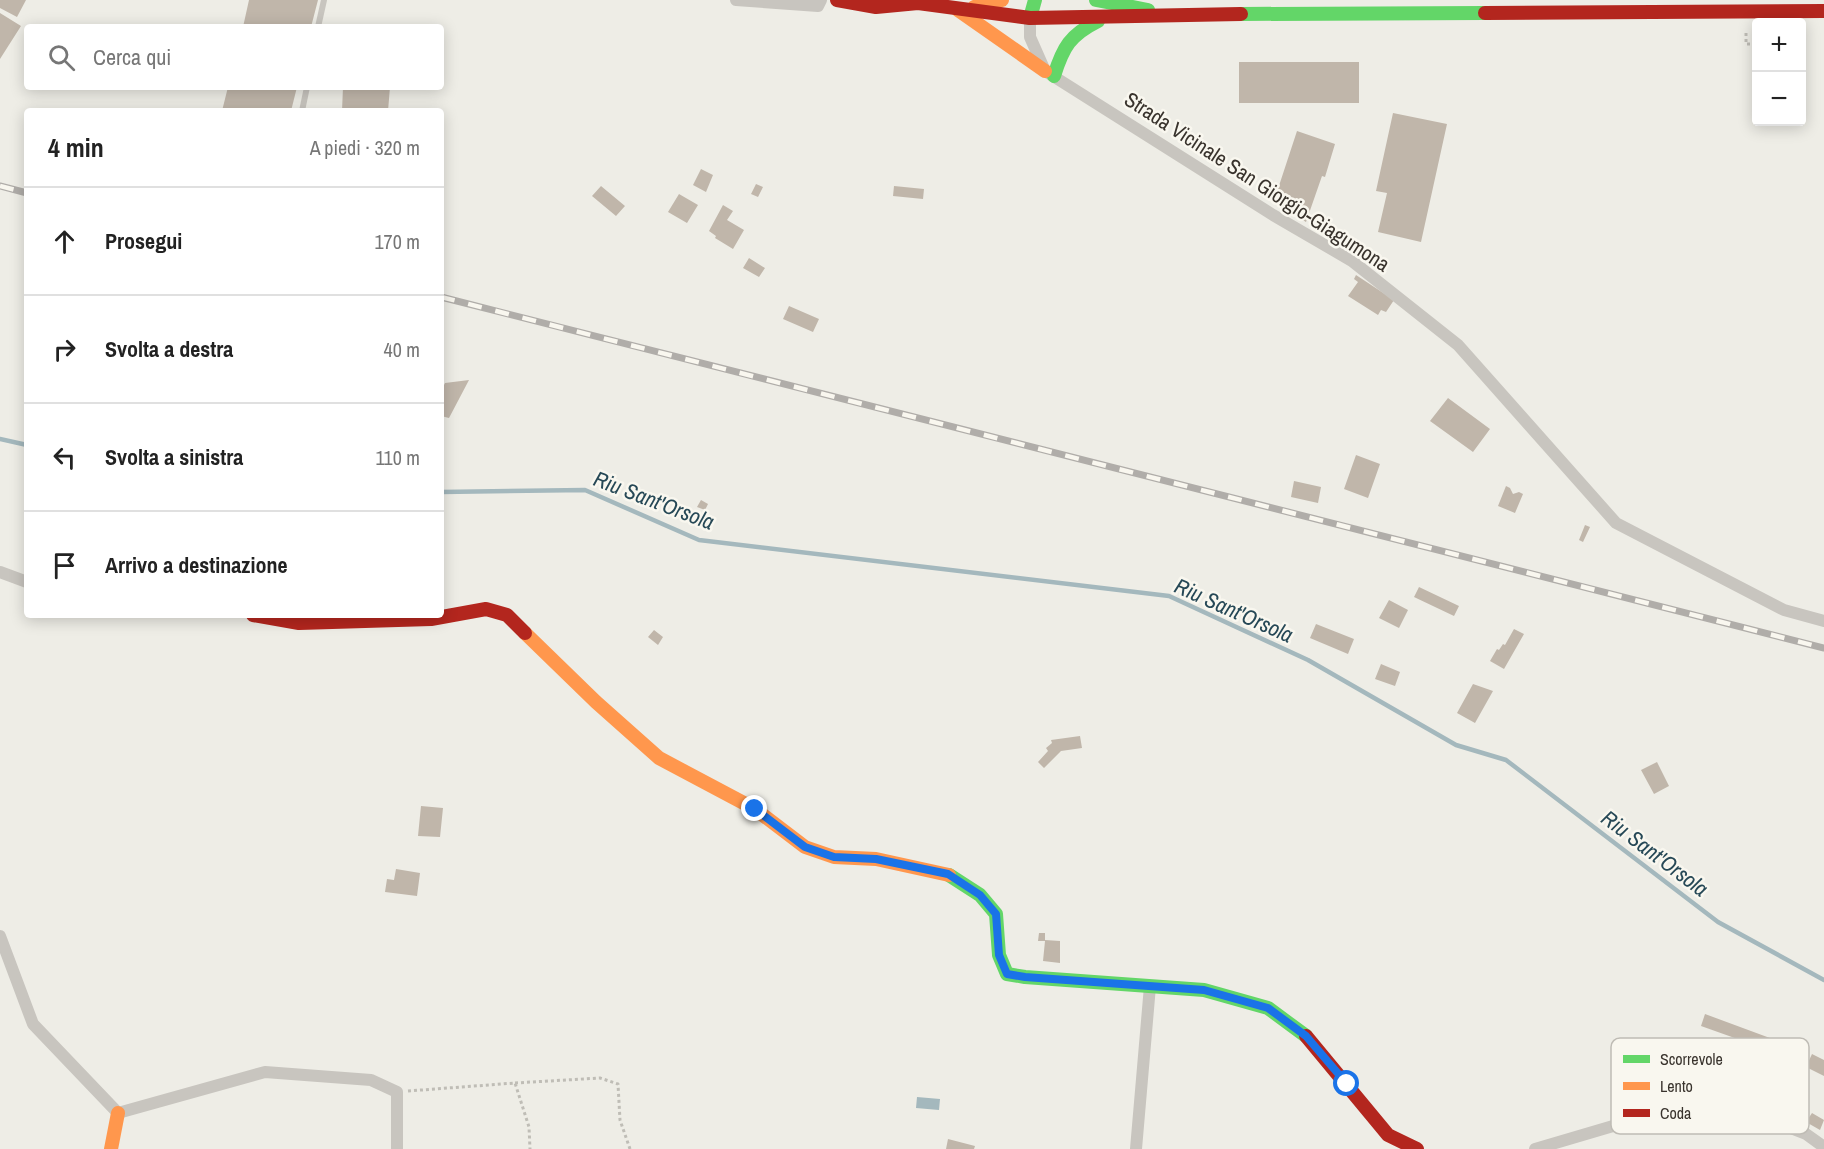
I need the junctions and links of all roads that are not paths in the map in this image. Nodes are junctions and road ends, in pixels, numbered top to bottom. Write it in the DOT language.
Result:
graph roads {
  1 [pos="324,0"];
  2 [pos="736,0"];
  3 [pos="821,0"];
  4 [pos="837,0"];
  5 [pos="1002,0"];
  6 [pos="1035,0"];
  7 [pos="1096,0"];
  8 [pos="914,2"];
  9 [pos="1560,6"];
  10 [pos="1712,6"];
  11 [pos="959,9"];
  12 [pos="1824,11"];
  13 [pos="1178,16"];
  14 [pos="1030,18"];
  15 [pos="1104,18"];
  16 [pos="319,24"];
  17 [pos="1050,73"];
  18 [pos="306,90"];
  19 [pos="303,108"];
  20 [pos="0,572"];
  21 [pos="24,581"];
  22 [pos="444,617"];
  23 [pos="270,618"];
  24 [pos="436,618"];
  25 [pos="1824,621"];
  26 [pos="0,936"];
  27 [pos="1150,987"];
  28 [pos="118,1113"];
  29 [pos="1611,1127"];
  30 [pos="1806,1134"];
  31 [pos="1824,1147"];
  32 [pos="111,1149"];
  33 [pos="397,1149"];
  34 [pos="1136,1149"];
  35 [pos="1417,1149"];
  36 [pos="1535,1149"];
  1 -- 16 [label="lane"];
  2 -- 3 [label="street"];
  4 -- 8 [label="street"];
  5 -- 11 [label="street"];
  6 -- 14 [label="street"];
  7 -- 13 [label="street"];
  8 -- 11 [label="street"];
  9 -- 10 [label="street"];
  9 -- 13 [label="street"];
  10 -- 12 [label="street"];
  11 -- 14 [label="street"];
  11 -- 17 [label="street"];
  13 -- 15 [label="street"];
  14 -- 15 [label="street"];
  14 -- 17 [label="street"];
  15 -- 17 [label="street"];
  17 -- 25 [label="street, Strada Vicinale San Giorgio-Giagumona"];
  18 -- 19 [label="lane"];
  20 -- 21 [label="street"];
  22 -- 27 [label="street"];
  23 -- 24 [label="street"];
  26 -- 28 [label="street"];
  27 -- 34 [label="street"];
  27 -- 35 [label="street"];
  28 -- 32 [label="street"];
  28 -- 33 [label="street"];
  29 -- 36 [label="street"];
  30 -- 31 [label="street"];
}
